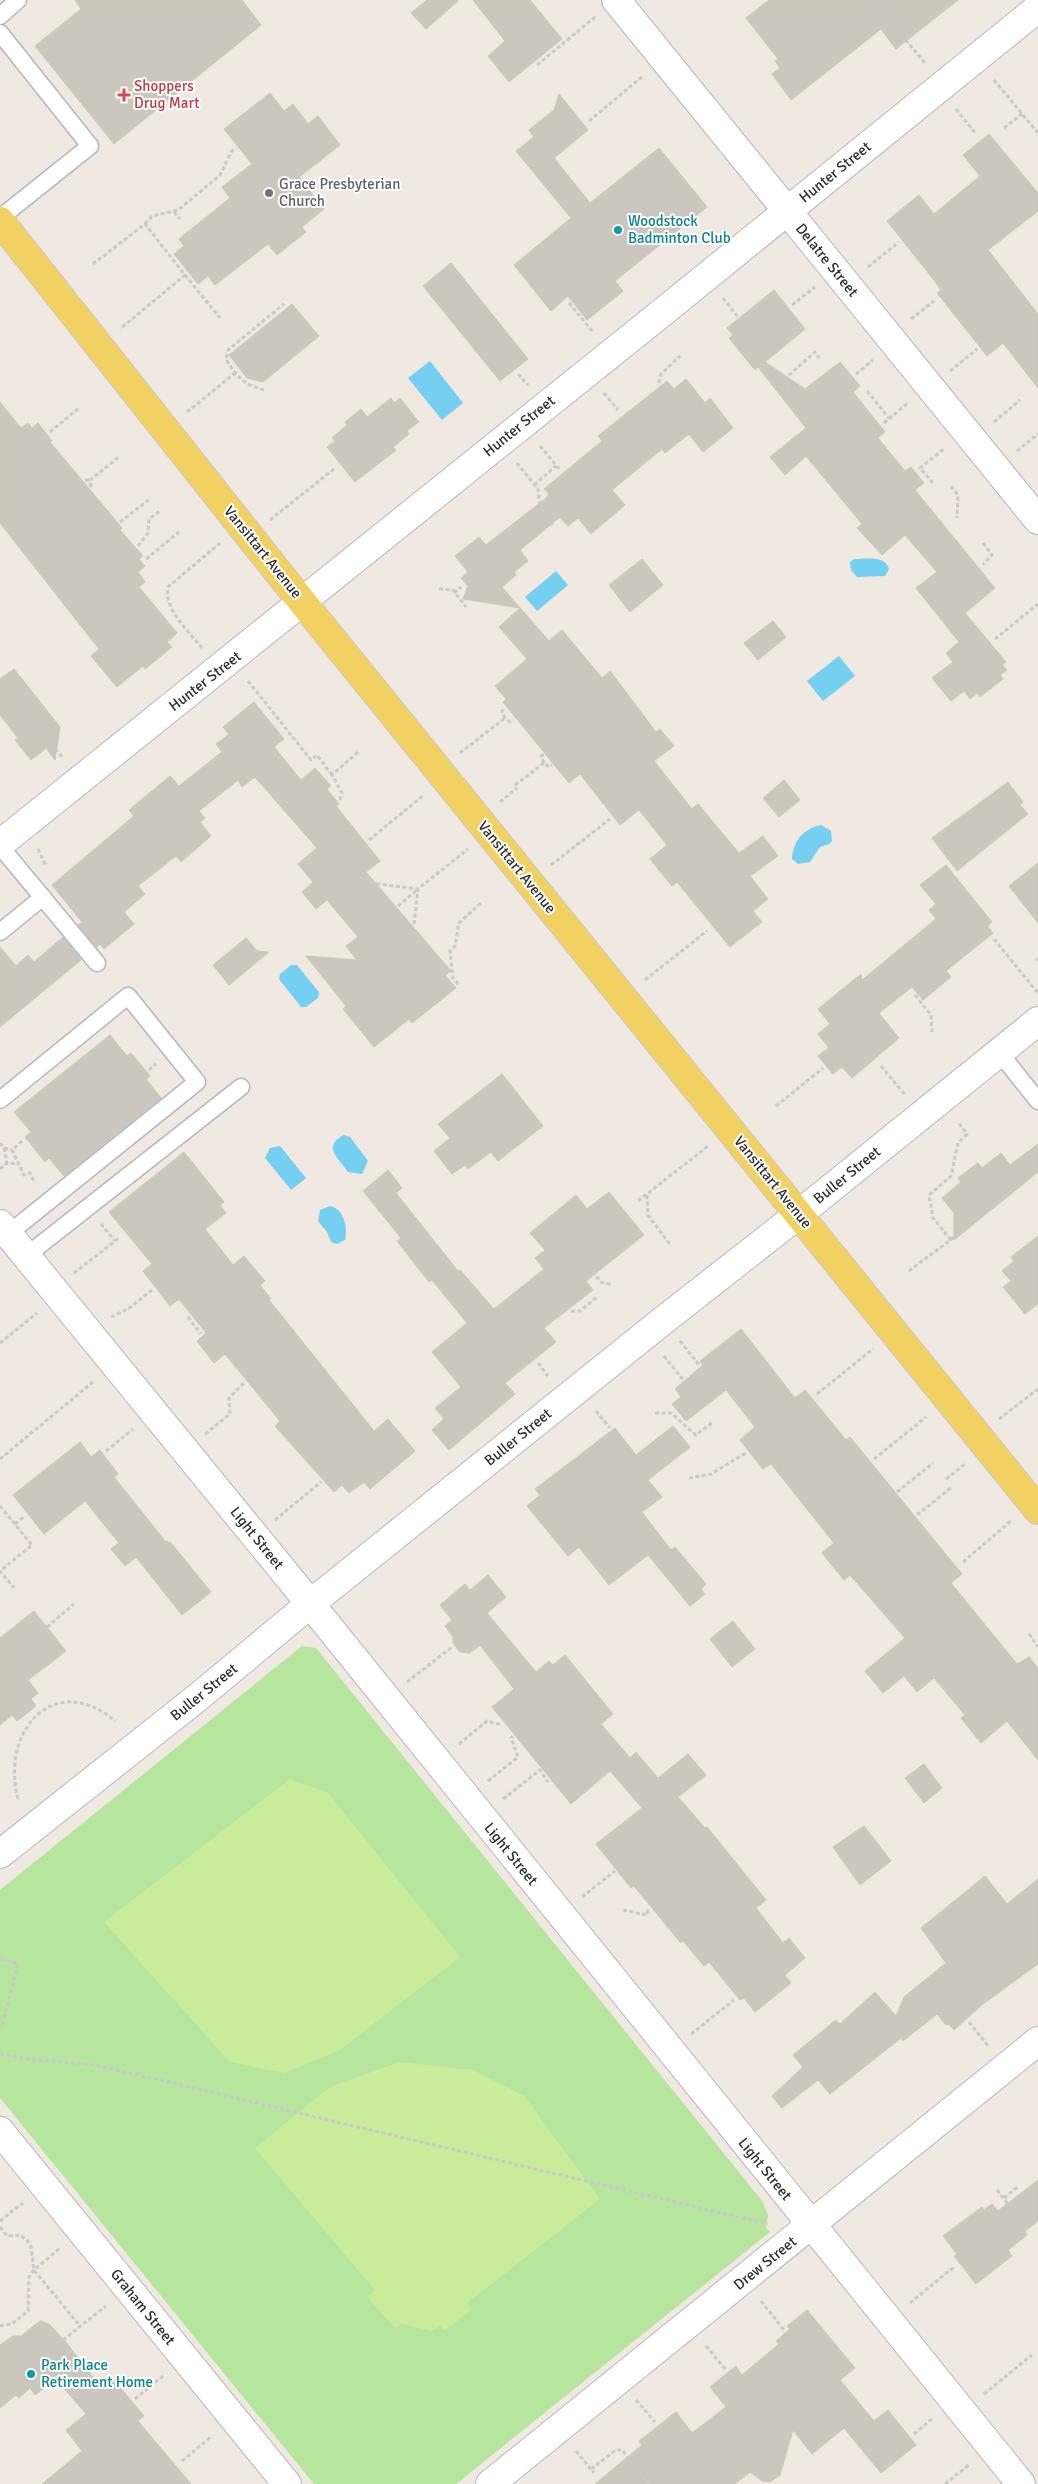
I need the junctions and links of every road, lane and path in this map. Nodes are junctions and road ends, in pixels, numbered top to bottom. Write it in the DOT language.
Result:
graph roads {
  1 [pos="18,0"];
  2 [pos="872,0"];
  3 [pos="609,6"];
  4 [pos="1038,8"];
  5 [pos="0,16"];
  6 [pos="0,33"];
  7 [pos="537,65"];
  8 [pos="649,71"];
  9 [pos="931,71"];
  10 [pos="994,79"];
  11 [pos="955,108"];
  12 [pos="1022,114"];
  13 [pos="589,121"];
  14 [pos="1004,128"];
  15 [pos="1038,133"];
  16 [pos="976,134"];
  17 [pos="236,148"];
  18 [pos="787,210"];
  19 [pos="174,212"];
  20 [pos="180,219"];
  21 [pos="0,220"];
  22 [pos="145,224"];
  23 [pos="899,242"];
  24 [pos="93,264"];
  25 [pos="862,272"];
  26 [pos="185,275"];
  27 [pos="821,282"];
  28 [pos="720,294"];
  29 [pos="934,301"];
  30 [pos="570,303"];
  31 [pos="284,304"];
  32 [pos="792,305"];
  33 [pos="738,317"];
  34 [pos="220,318"];
  35 [pos="905,324"];
  36 [pos="596,335"];
  37 [pos="98,347"];
  38 [pos="977,349"];
  39 [pos="880,355"];
  40 [pos="680,356"];
  41 [pos="820,358"];
  42 [pos="235,373"];
  43 [pos="518,374"];
  44 [pos="856,374"];
  45 [pos="945,375"];
  46 [pos="659,383"];
  47 [pos="530,388"];
  48 [pos="789,389"];
  49 [pos="264,390"];
  50 [pos="601,390"];
  51 [pos="867,391"];
  52 [pos="915,397"];
  53 [pos="1020,400"];
  54 [pos="79,408"];
  55 [pos="618,410"];
  56 [pos="889,418"];
  57 [pos="884,423"];
  58 [pos="988,427"];
  59 [pos="165,430"];
  60 [pos="50,432"];
  61 [pos="1038,434"];
  62 [pos="537,442"];
  63 [pos="951,443"];
  64 [pos="1012,456"];
  65 [pos="119,457"];
  66 [pos="514,460"];
  67 [pos="556,466"];
  68 [pos="334,469"];
  69 [pos="560,470"];
  70 [pos="85,480"];
  71 [pos="90,480"];
  72 [pos="933,483"];
  73 [pos="534,485"];
  74 [pos="951,486"];
  75 [pos="91,487"];
  76 [pos="151,498"];
  77 [pos="161,510"];
  78 [pos="957,518"];
  79 [pos="1038,520"];
  80 [pos="120,522"];
  81 [pos="553,525"];
  82 [pos="246,531"];
  83 [pos="179,532"];
  84 [pos="983,543"];
  85 [pos="138,546"];
  86 [pos="146,559"];
  87 [pos="983,565"];
  88 [pos="461,587"];
  89 [pos="439,589"];
  90 [pos="454,593"];
  91 [pos="304,603"];
  92 [pos="1038,604"];
  93 [pos="466,607"];
  94 [pos="995,639"];
  95 [pos="206,652"];
  96 [pos="248,680"];
  97 [pos="504,710"];
  98 [pos="505,718"];
  99 [pos="513,720"];
  100 [pos="55,749"];
  101 [pos="358,752"];
  102 [pos="544,755"];
  103 [pos="67,763"];
  104 [pos="544,763"];
  105 [pos="552,765"];
  106 [pos="442,774"];
  107 [pos="332,775"];
  108 [pos="515,785"];
  109 [pos="340,800"];
  110 [pos="610,819"];
  111 [pos="489,832"];
  112 [pos="369,840"];
  113 [pos="0,845"];
  114 [pos="530,882"];
  115 [pos="370,883"];
  116 [pos="418,889"];
  117 [pos="43,897"];
  118 [pos="481,903"];
  119 [pos="398,906"];
  120 [pos="414,924"];
  121 [pos="707,931"];
  122 [pos="0,932"];
  123 [pos="994,939"];
  124 [pos="962,950"];
  125 [pos="953,958"];
  126 [pos="97,963"];
  127 [pos="458,984"];
  128 [pos="1038,993"];
  129 [pos="915,995"];
  130 [pos="624,998"];
  131 [pos="1038,1021"];
  132 [pos="932,1032"];
  133 [pos="999,1052"];
  134 [pos="881,1066"];
  135 [pos="823,1068"];
  136 [pos="241,1087"];
  137 [pos="0,1100"];
  138 [pos="909,1100"];
  139 [pos="1038,1101"];
  140 [pos="776,1106"];
  141 [pos="954,1118"];
  142 [pos="730,1128"];
  143 [pos="22,1141"];
  144 [pos="0,1143"];
  145 [pos="4,1148"];
  146 [pos="12,1150"];
  147 [pos="7,1163"];
  148 [pos="19,1164"];
  149 [pos="0,1169"];
  150 [pos="647,1194"];
  151 [pos="638,1201"];
  152 [pos="45,1204"];
  153 [pos="799,1214"];
  154 [pos="3,1234"];
  155 [pos="956,1235"];
  156 [pos="118,1238"];
  157 [pos="951,1240"];
  158 [pos="572,1246"];
  159 [pos="671,1246"];
  160 [pos="26,1256"];
  161 [pos="910,1271"];
  162 [pos="72,1275"];
  163 [pos="612,1285"];
  164 [pos="152,1290"];
  165 [pos="598,1296"];
  166 [pos="571,1311"];
  167 [pos="37,1312"];
  168 [pos="188,1317"];
  169 [pos="107,1318"];
  170 [pos="894,1332"];
  171 [pos="201,1334"];
  172 [pos="679,1339"];
  173 [pos="0,1343"];
  174 [pos="661,1353"];
  175 [pos="538,1363"];
  176 [pos="700,1366"];
  177 [pos="549,1378"];
  178 [pos="94,1381"];
  179 [pos="684,1381"];
  180 [pos="244,1383"];
  181 [pos="1038,1389"];
  182 [pos="817,1394"];
  183 [pos="948,1399"];
  184 [pos="593,1408"];
  185 [pos="655,1413"];
  186 [pos="713,1422"];
  187 [pos="139,1424"];
  188 [pos="610,1428"];
  189 [pos="202,1436"];
  190 [pos="978,1436"];
  191 [pos="106,1451"];
  192 [pos="746,1453"];
  193 [pos="0,1459"];
  194 [pos="874,1459"];
  195 [pos="933,1463"];
  196 [pos="689,1478"];
  197 [pos="322,1482"];
  198 [pos="952,1487"];
  199 [pos="897,1492"];
  200 [pos="0,1506"];
  201 [pos="1035,1506"];
  202 [pos="917,1515"];
  203 [pos="25,1516"];
  204 [pos="272,1523"];
  205 [pos="15,1524"];
  206 [pos="963,1562"];
  207 [pos="14,1588"];
  208 [pos="74,1604"];
  209 [pos="310,1604"];
  210 [pos="46,1626"];
  211 [pos="1029,1634"];
  212 [pos="452,1647"];
  213 [pos="1038,1647"];
  214 [pos="402,1686"];
  215 [pos="34,1712"];
  216 [pos="115,1721"];
  217 [pos="501,1723"];
  218 [pos="513,1736"];
  219 [pos="452,1749"];
  220 [pos="548,1782"];
  221 [pos="11,1784"];
  222 [pos="482,1785"];
  223 [pos="18,1800"];
  224 [pos="496,1804"];
  225 [pos="0,1854"];
  226 [pos="615,1871"];
  227 [pos="576,1902"];
  228 [pos="648,1908"];
  229 [pos="623,1910"];
  230 [pos="0,1960"];
  231 [pos="734,2000"];
  232 [pos="969,2022"];
  233 [pos="0,2026"];
  234 [pos="686,2038"];
  235 [pos="1038,2041"];
  236 [pos="992,2051"];
  237 [pos="0,2054"];
  238 [pos="0,2130"];
  239 [pos="1019,2186"];
  240 [pos="997,2190"];
  241 [pos="1004,2198"];
  242 [pos="27,2200"];
  243 [pos="1011,2208"];
  244 [pos="0,2221"];
  245 [pos="772,2224"];
  246 [pos="811,2226"];
  247 [pos="0,2228"];
  248 [pos="64,2245"];
  249 [pos="954,2267"];
  250 [pos="34,2270"];
  251 [pos="756,2296"];
  252 [pos="111,2302"];
  253 [pos="904,2308"];
  254 [pos="0,2326"];
  255 [pos="80,2326"];
  256 [pos="784,2330"];
  257 [pos="63,2340"];
  258 [pos="702,2340"];
  259 [pos="1032,2355"];
  260 [pos="726,2370"];
  261 [pos="168,2373"];
  262 [pos="633,2395"];
  263 [pos="136,2399"];
  264 [pos="978,2399"];
  265 [pos="938,2414"];
  266 [pos="655,2422"];
  267 [pos="217,2432"];
  268 [pos="914,2434"];
  269 [pos="570,2445"];
  270 [pos="976,2460"];
  271 [pos="182,2461"];
  272 [pos="591,2469"];
  273 [pos="594,2473"];
  274 [pos="954,2477"];
  275 [pos="287,2484"];
  276 [pos="490,2484"];
  277 [pos="649,2484"];
  278 [pos="945,2484"];
  279 [pos="954,2484"];
  280 [pos="1021,2484"];
  1 -- 5 [label="lane"];
  2 -- 9 [label="path"];
  3 -- 7 [label="path"];
  3 -- 18 [label="street, Delatre Street"];
  4 -- 18 [label="street, Hunter Street"];
  6 -- 21 [label="lane"];
  8 -- 13 [label="path"];
  10 -- 12 [label="path"];
  11 -- 16 [label="path"];
  12 -- 14 [label="path"];
  12 -- 15 [label="path"];
  17 -- 19 [label="path"];
  18 -- 79 [label="street, Delatre Street"];
  18 -- 91 [label="street, Hunter Street"];
  19 -- 20 [label="path"];
  19 -- 22 [label="path"];
  21 -- 37 [label="main road, Vansittart Avenue"];
  22 -- 24 [label="path"];
  22 -- 26 [label="path"];
  23 -- 25 [label="path"];
  26 -- 34 [label="path"];
  26 -- 37 [label="path"];
  27 -- 32 [label="path"];
  28 -- 33 [label="path"];
  29 -- 35 [label="path"];
  30 -- 36 [label="path"];
  31 -- 42 [label="path"];
  37 -- 59 [label="main road, Vansittart Avenue"];
  38 -- 45 [label="path"];
  39 -- 44 [label="path"];
  40 -- 46 [label="path"];
  41 -- 48 [label="path"];
  42 -- 49 [label="path"];
  42 -- 59 [label="path"];
  43 -- 47 [label="path"];
  50 -- 55 [label="path"];
  51 -- 56 [label="path"];
  52 -- 56 [label="path"];
  53 -- 58 [label="path"];
  54 -- 60 [label="path"];
  56 -- 57 [label="path"];
  59 -- 82 [label="main road, Vansittart Avenue"];
  61 -- 64 [label="path"];
  62 -- 67 [label="path"];
  63 -- 72 [label="path"];
  65 -- 71 [label="path"];
  66 -- 73 [label="path"];
  67 -- 69 [label="path"];
  67 -- 73 [label="path"];
  68 -- 82 [label="path"];
  70 -- 71 [label="path"];
  71 -- 75 [label="path"];
  73 -- 81 [label="path"];
  74 -- 78 [label="path"];
  76 -- 80 [label="path"];
  77 -- 85 [label="path"];
  82 -- 91 [label="main road, Vansittart Avenue"];
  82 -- 95 [label="path"];
  83 -- 86 [label="path"];
  84 -- 87 [label="path"];
  88 -- 90 [label="path"];
  89 -- 90 [label="path"];
  90 -- 93 [label="path"];
  91 -- 106 [label="main road, Vansittart Avenue"];
  91 -- 113 [label="street, Hunter Street"];
  92 -- 94 [label="path"];
  96 -- 107 [label="path"];
  97 -- 98 [label="path"];
  98 -- 99 [label="path"];
  98 -- 106 [label="path"];
  100 -- 103 [label="path"];
  101 -- 107 [label="path"];
  102 -- 104 [label="path"];
  104 -- 105 [label="path"];
  104 -- 108 [label="path"];
  106 -- 111 [label="main road, Vansittart Avenue"];
  106 -- 112 [label="path"];
  107 -- 109 [label="path"];
  110 -- 114 [label="path"];
  111 -- 114 [label="main road, Vansittart Avenue"];
  111 -- 116 [label="path"];
  113 -- 117 [label="lane"];
  114 -- 130 [label="main road, Vansittart Avenue"];
  115 -- 116 [label="path"];
  116 -- 119 [label="path"];
  116 -- 120 [label="path"];
  117 -- 122 [label="lane"];
  117 -- 126 [label="lane"];
  118 -- 127 [label="path"];
  121 -- 130 [label="path"];
  123 -- 128 [label="path"];
  124 -- 125 [label="path"];
  129 -- 132 [label="path"];
  130 -- 142 [label="main road, Vansittart Avenue"];
  131 -- 133 [label="street, Buller Street"];
  133 -- 139 [label="lane"];
  133 -- 153 [label="street, Buller Street"];
  134 -- 138 [label="path"];
  135 -- 140 [label="path"];
  136 -- 160 [label="lane"];
  137 -- 152 [label="lane"];
  141 -- 157 [label="path"];
  142 -- 150 [label="path"];
  142 -- 153 [label="main road, Vansittart Avenue"];
  143 -- 146 [label="path"];
  144 -- 145 [label="path"];
  145 -- 146 [label="path"];
  145 -- 147 [label="path"];
  146 -- 148 [label="path"];
  147 -- 148 [label="path"];
  147 -- 149 [label="path"];
  148 -- 152 [label="path"];
  150 -- 151 [label="path"];
  150 -- 159 [label="path"];
  152 -- 154 [label="lane"];
  153 -- 170 [label="main road, Vansittart Avenue"];
  153 -- 209 [label="street, Buller Street"];
  154 -- 160 [label="street, Light Street"];
  155 -- 157 [label="path"];
  156 -- 162 [label="path"];
  157 -- 161 [label="path"];
  158 -- 163 [label="path"];
  160 -- 209 [label="street, Light Street"];
  164 -- 169 [label="path"];
  165 -- 166 [label="path"];
  167 -- 173 [label="path"];
  168 -- 171 [label="path"];
  170 -- 182 [label="path"];
  170 -- 183 [label="main road, Vansittart Avenue"];
  172 -- 176 [label="path"];
  174 -- 179 [label="path"];
  175 -- 177 [label="path"];
  178 -- 193 [label="path"];
  180 -- 189 [label="path"];
  181 -- 190 [label="path"];
  183 -- 190 [label="main road, Vansittart Avenue"];
  183 -- 194 [label="path"];
  184 -- 188 [label="path"];
  185 -- 186 [label="path"];
  187 -- 191 [label="path"];
  190 -- 201 [label="main road, Vansittart Avenue"];
  192 -- 196 [label="path"];
  195 -- 199 [label="path"];
  197 -- 204 [label="path"];
  198 -- 202 [label="path"];
  200 -- 205 [label="path"];
  201 -- 206 [label="path"];
  203 -- 205 [label="path"];
  205 -- 207 [label="path"];
  208 -- 210 [label="path"];
  209 -- 225 [label="street, Buller Street"];
  209 -- 246 [label="street, Light Street"];
  211 -- 213 [label="path"];
  212 -- 214 [label="path"];
  215 -- 216 [label="path"];
  217 -- 219 [label="path"];
  218 -- 222 [label="path"];
  220 -- 224 [label="path"];
  221 -- 223 [label="path"];
  226 -- 227 [label="path"];
  228 -- 229 [label="path"];
  230 -- 233 [label="path"];
  231 -- 234 [label="path"];
  232 -- 236 [label="path"];
  235 -- 246 [label="street, Drew Street"];
  237 -- 245 [label="path"];
  238 -- 275 [label="street, Graham Street"];
  239 -- 241 [label="path"];
  240 -- 241 [label="path"];
  241 -- 243 [label="path"];
  242 -- 244 [label="path"];
  246 -- 276 [label="street, Drew Street"];
  246 -- 280 [label="street, Light Street"];
  247 -- 250 [label="path"];
  248 -- 250 [label="path"];
  249 -- 253 [label="path"];
  250 -- 254 [label="path"];
  250 -- 255 [label="path"];
  251 -- 256 [label="path"];
  252 -- 255 [label="path"];
  255 -- 257 [label="path"];
  258 -- 260 [label="path"];
  259 -- 264 [label="path"];
  261 -- 263 [label="path"];
  262 -- 266 [label="path"];
  265 -- 268 [label="path"];
  267 -- 271 [label="path"];
  269 -- 272 [label="path"];
  270 -- 274 [label="path"];
  272 -- 273 [label="path"];
  272 -- 277 [label="path"];
  274 -- 278 [label="path"];
  274 -- 279 [label="path"];
}
